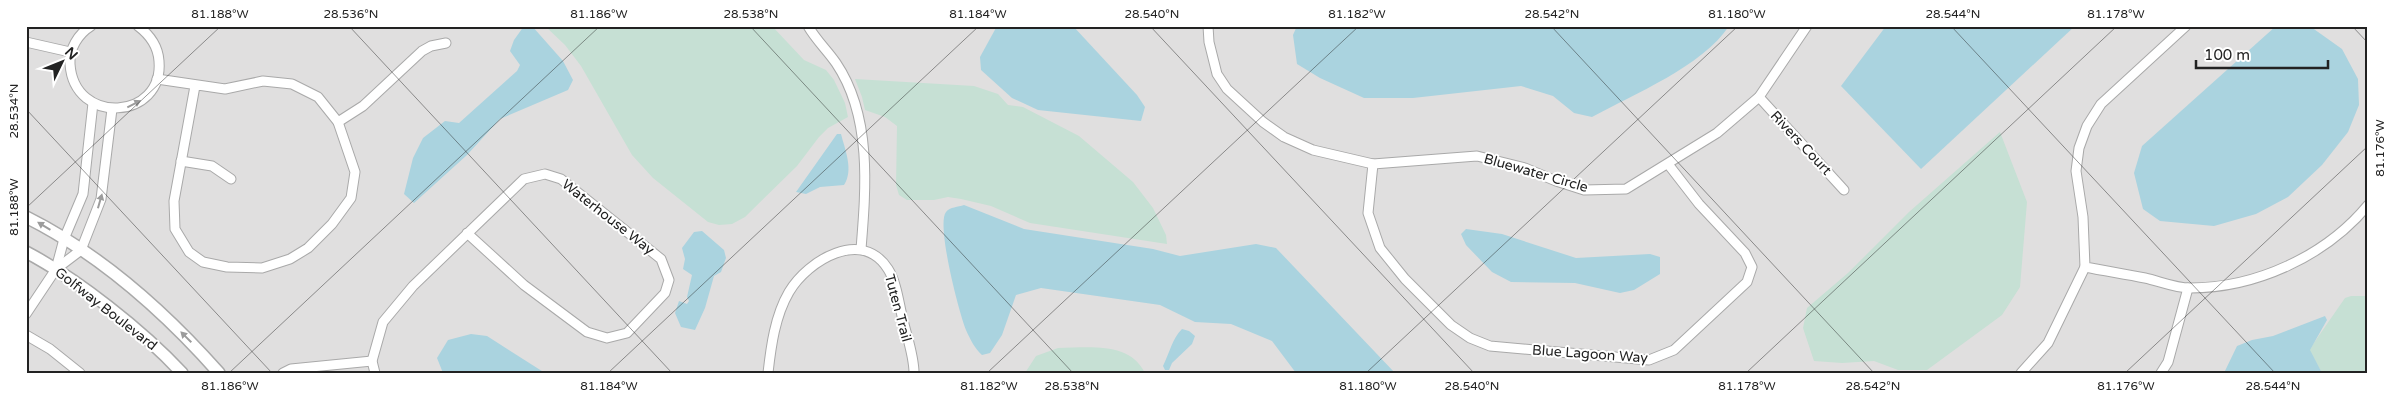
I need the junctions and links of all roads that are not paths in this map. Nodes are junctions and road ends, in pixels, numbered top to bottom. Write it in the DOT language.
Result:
graph roads {
  1 [pos="91,26"];
  2 [pos="138,26"];
  3 [pos="808,26"];
  4 [pos="1208,26"];
  5 [pos="1807,26"];
  6 [pos="2186,26"];
  7 [pos="26,42"];
  8 [pos="446,43"];
  9 [pos="70,52"];
  10 [pos="157,80"];
  11 [pos="195,86"];
  12 [pos="1758,97"];
  13 [pos="93,103"];
  14 [pos="112,109"];
  15 [pos="338,122"];
  16 [pos="181,161"];
  17 [pos="1373,164"];
  18 [pos="1668,164"];
  19 [pos="231,179"];
  20 [pos="1844,190"];
  21 [pos="2368,205"];
  22 [pos="26,216"];
  23 [pos="467,233"];
  24 [pos="64,239"];
  25 [pos="860,249"];
  26 [pos="81,250"];
  27 [pos="26,252"];
  28 [pos="2085,267"];
  29 [pos="56,269"];
  30 [pos="2188,288"];
  31 [pos="26,314"];
  32 [pos="26,335"];
  33 [pos="372,361"];
  34 [pos="80,373"];
  35 [pos="182,373"];
  36 [pos="219,373"];
  37 [pos="283,373"];
  38 [pos="375,373"];
  39 [pos="768,373"];
  40 [pos="914,373"];
  41 [pos="2021,373"];
  42 [pos="2161,373"];
  1 -- 9 [label="street"];
  2 -- 10 [label="street"];
  3 -- 25 [label="street"];
  4 -- 17 [label="street, Bluewater Circle"];
  5 -- 12 [label="street, Bluewater Circle"];
  6 -- 28 [label="street"];
  7 -- 9 [label="street"];
  8 -- 15 [label="street"];
  9 -- 13 [label="street"];
  10 -- 11 [label="street"];
  14 -- 10 [label="street, one-way"];
  11 -- 15 [label="street"];
  11 -- 16 [label="street"];
  12 -- 18 [label="street, Bluewater Circle"];
  12 -- 20 [label="street, Rivers Court"];
  13 -- 14 [label="street"];
  13 -- 24 [label="street"];
  26 -- 14 [label="street, one-way"];
  15 -- 16 [label="street"];
  16 -- 19 [label="street"];
  17 -- 18 [label="street, Bluewater Circle"];
  17 -- 18 [label="street, Blue Lagoon Way"];
  21 -- 30 [label="street"];
  24 -- 22 [label="street, one-way"];
  23 -- 23 [label="street, Waterhouse Way"];
  23 -- 33 [label="street, Waterhouse Way"];
  24 -- 26 [label="street"];
  24 -- 29 [label="street"];
  25 -- 39 [label="street"];
  25 -- 40 [label="street, Tuten Trail"];
  26 -- 29 [label="street"];
  36 -- 26 [label="street, one-way"];
  27 -- 29 [label="street, Golfway Boulevard"];
  28 -- 30 [label="street"];
  28 -- 41 [label="street"];
  29 -- 31 [label="street"];
  29 -- 35 [label="street, Golfway Boulevard"];
  30 -- 42 [label="street"];
  32 -- 34 [label="street"];
  33 -- 37 [label="street"];
  33 -- 38 [label="street, Waterhouse Way"];
}
